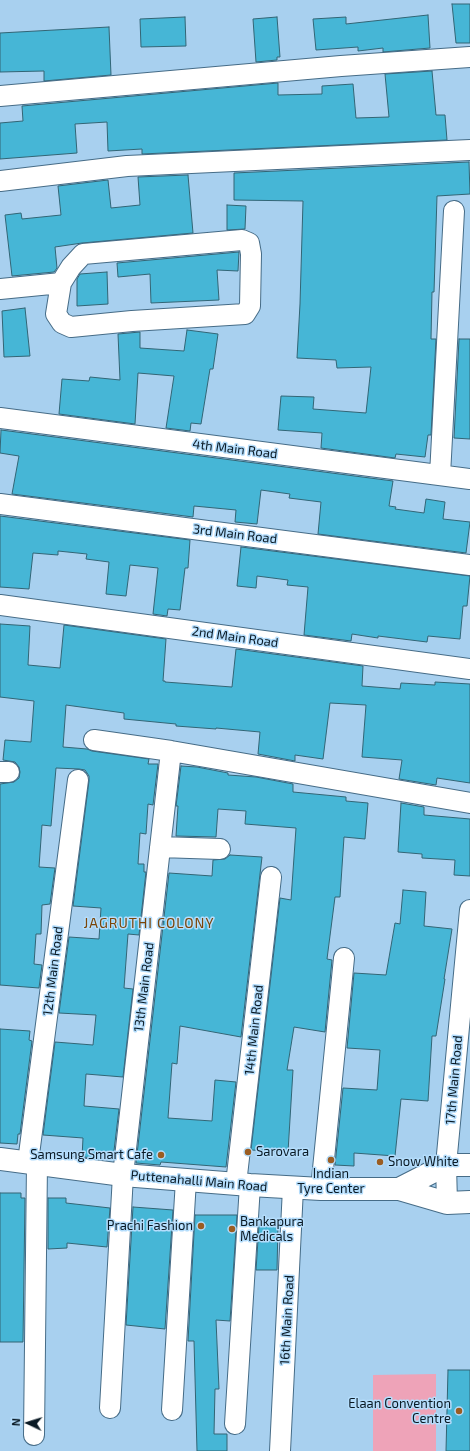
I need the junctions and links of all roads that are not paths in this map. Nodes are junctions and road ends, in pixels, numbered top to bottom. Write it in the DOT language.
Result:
graph roads {
  1 [pos="470,57"];
  2 [pos="0,96"];
  3 [pos="470,150"];
  4 [pos="0,181"];
  5 [pos="454,211"];
  6 [pos="61,283"];
  7 [pos="0,289"];
  8 [pos="0,418"];
  9 [pos="440,475"];
  10 [pos="470,478"];
  11 [pos="0,504"];
  12 [pos="470,565"];
  13 [pos="0,605"];
  14 [pos="470,669"];
  15 [pos="94,740"];
  16 [pos="171,751"];
  17 [pos="78,780"];
  18 [pos="470,803"];
  19 [pos="160,847"];
  20 [pos="220,849"];
  21 [pos="271,877"];
  22 [pos="470,910"];
  23 [pos="344,958"];
  24 [pos="0,1159"];
  25 [pos="33,1163"];
  26 [pos="446,1165"];
  27 [pos="470,1165"];
  28 [pos="123,1175"];
  29 [pos="186,1180"];
  30 [pos="243,1185"];
  31 [pos="293,1188"];
  32 [pos="322,1189"];
  33 [pos="399,1189"];
  34 [pos="470,1202"];
  35 [pos="447,1203"];
  36 [pos="110,1408"];
  37 [pos="172,1410"];
  38 [pos="235,1424"];
  39 [pos="34,1435"];
  40 [pos="280,1451"];
  1 -- 2 [label="street"];
  3 -- 4 [label="street"];
  5 -- 9 [label="street"];
  6 -- 6 [label="street"];
  6 -- 7 [label="street"];
  8 -- 9 [label="street, 4th Main Road"];
  9 -- 10 [label="street, 4th Main Road"];
  11 -- 12 [label="street, 3rd Main Road"];
  13 -- 14 [label="street, 2nd Main Road"];
  15 -- 16 [label="street"];
  16 -- 18 [label="street"];
  16 -- 19 [label="street, 13th Main Road"];
  17 -- 25 [label="street, 12th Main Road"];
  19 -- 20 [label="street"];
  19 -- 28 [label="street, 13th Main Road"];
  21 -- 30 [label="street, 14th Main Road"];
  22 -- 26 [label="street, 17th Main Road"];
  23 -- 32 [label="street"];
  24 -- 25 [label="main road, Puttenahalli Main Road"];
  25 -- 28 [label="main road, Puttenahalli Main Road"];
  25 -- 39 [label="street, 12th Main Road"];
  26 -- 27 [label="main road"];
  26 -- 33 [label="main road"];
  26 -- 35 [label="street, 17th Main Road"];
  28 -- 29 [label="main road, Puttenahalli Main Road"];
  28 -- 36 [label="street, 13th Main Road"];
  29 -- 30 [label="main road, Puttenahalli Main Road"];
  29 -- 37 [label="street"];
  30 -- 31 [label="main road, Puttenahalli Main Road"];
  30 -- 38 [label="street, 14th Main Road"];
  31 -- 32 [label="main road, Puttenahalli Main Road"];
  31 -- 40 [label="street, 16th Main Road"];
  32 -- 33 [label="main road, Puttenahalli Main Road"];
  33 -- 35 [label="main road"];
  34 -- 35 [label="main road"];
}
